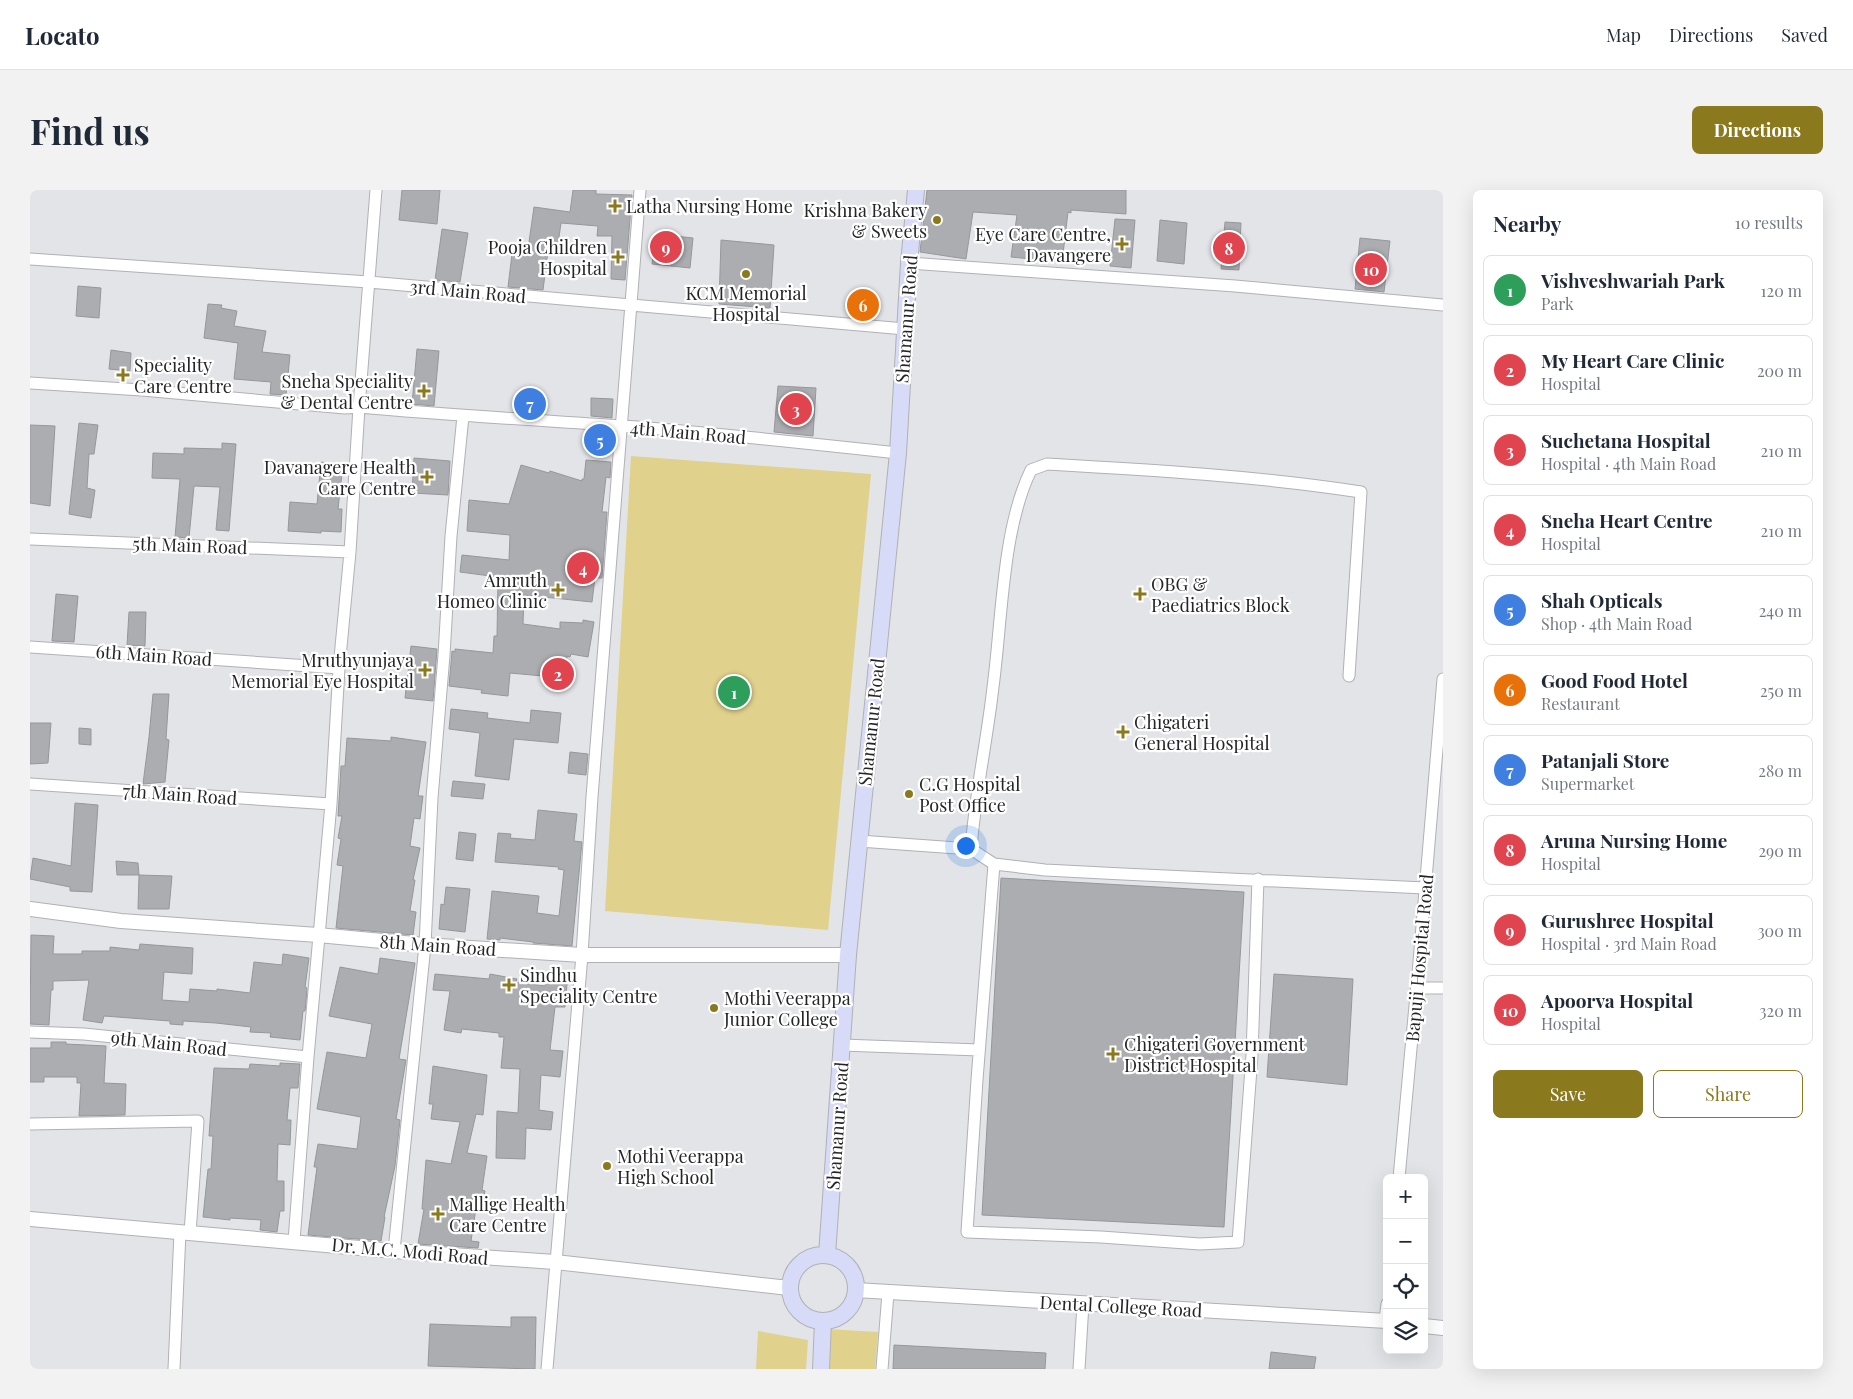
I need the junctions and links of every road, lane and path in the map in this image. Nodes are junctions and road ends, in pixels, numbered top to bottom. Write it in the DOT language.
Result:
graph roads {
  1 [pos="376,190"];
  2 [pos="640,190"];
  3 [pos="916,190"];
  4 [pos="30,259"];
  5 [pos="909,263"];
  6 [pos="369,282"];
  7 [pos="1443,304"];
  8 [pos="632,305"];
  9 [pos="905,329"];
  10 [pos="30,383"];
  11 [pos="359,407"];
  12 [pos="463,416"];
  13 [pos="622,426"];
  14 [pos="898,453"];
  15 [pos="30,538"];
  16 [pos="350,552"];
  17 [pos="30,647"];
  18 [pos="339,668"];
  19 [pos="1349,676"];
  20 [pos="1443,679"];
  21 [pos="30,784"];
  22 [pos="331,804"];
  23 [pos="859,841"];
  24 [pos="971,849"];
  25 [pos="994,864"];
  26 [pos="1258,879"];
  27 [pos="1425,888"];
  28 [pos="30,909"];
  29 [pos="318,935"];
  30 [pos="425,946"];
  31 [pos="582,955"];
  32 [pos="848,955"];
  33 [pos="1417,988"];
  34 [pos="1443,988"];
  35 [pos="30,1032"];
  36 [pos="842,1045"];
  37 [pos="979,1050"];
  38 [pos="308,1057"];
  39 [pos="30,1124"];
  40 [pos="1399,1174"];
  41 [pos="30,1219"];
  42 [pos="185,1233"];
  43 [pos="294,1241"];
  44 [pos="394,1251"];
  45 [pos="827,1255"];
  46 [pos="556,1262"];
  47 [pos="790,1288"];
  48 [pos="855,1290"];
  49 [pos="888,1293"];
  50 [pos="1083,1304"];
  51 [pos="1383,1320"];
  52 [pos="823,1321"];
  53 [pos="1428,1326"];
  54 [pos="1443,1328"];
  55 [pos="174,1369"];
  56 [pos="547,1369"];
  57 [pos="821,1369"];
  58 [pos="882,1369"];
  59 [pos="1079,1369"];
  1 -- 6 [label="street"];
  2 -- 8 [label="street"];
  3 -- 5 [label="main road, Shamanur Road"];
  4 -- 6 [label="street, 3rd Main Road"];
  5 -- 7 [label="street"];
  5 -- 9 [label="main road, Shamanur Road"];
  6 -- 8 [label="street, 3rd Main Road"];
  6 -- 11 [label="street"];
  8 -- 9 [label="street, 3rd Main Road"];
  8 -- 13 [label="street"];
  9 -- 14 [label="main road, Shamanur Road"];
  10 -- 11 [label="street, 4th Main Road"];
  11 -- 12 [label="street, 4th Main Road"];
  11 -- 16 [label="street"];
  12 -- 13 [label="street, 4th Main Road"];
  12 -- 30 [label="street"];
  13 -- 14 [label="street, 4th Main Road"];
  13 -- 31 [label="street"];
  14 -- 23 [label="main road, Shamanur Road"];
  15 -- 16 [label="street, 5th Main Road"];
  16 -- 18 [label="street"];
  17 -- 18 [label="street, 6th Main Road"];
  18 -- 22 [label="street"];
  19 -- 24 [label="street"];
  20 -- 27 [label="street, Bapuji Hospital Road"];
  21 -- 22 [label="street, 7th Main Road"];
  22 -- 29 [label="street"];
  23 -- 24 [label="street"];
  23 -- 32 [label="main road, Shamanur Road"];
  24 -- 25 [label="street"];
  25 -- 26 [label="street"];
  25 -- 37 [label="street"];
  26 -- 27 [label="street"];
  26 -- 37 [label="street"];
  27 -- 33 [label="street, Bapuji Hospital Road"];
  28 -- 29 [label="street, 8th Main Road"];
  29 -- 30 [label="street, 8th Main Road"];
  29 -- 38 [label="street"];
  30 -- 31 [label="street, 8th Main Road"];
  30 -- 44 [label="street"];
  31 -- 32 [label="street, 8th Main Road"];
  31 -- 46 [label="street"];
  32 -- 36 [label="main road, Shamanur Road"];
  33 -- 34 [label="street"];
  33 -- 40 [label="street, Bapuji Hospital Road"];
  35 -- 38 [label="street, 9th Main Road"];
  36 -- 37 [label="street"];
  36 -- 45 [label="main road, Shamanur Road"];
  38 -- 43 [label="street"];
  39 -- 42 [label="street"];
  41 -- 42 [label="street, Dr. M.C. Modi Road"];
  42 -- 43 [label="street, Dr. M.C. Modi Road"];
  42 -- 55 [label="street"];
  43 -- 44 [label="street, Dr. M.C. Modi Road"];
  44 -- 46 [label="street, Dr. M.C. Modi Road"];
  45 -- 47 [label="main road"];
  45 -- 48 [label="main road"];
  46 -- 47 [label="street, Dr. M.C. Modi Road"];
  46 -- 56 [label="street"];
  47 -- 52 [label="main road"];
  48 -- 49 [label="street, Dental College Road"];
  48 -- 52 [label="main road"];
  49 -- 50 [label="street, Dental College Road"];
  49 -- 58 [label="street"];
  50 -- 51 [label="street, Dental College Road"];
  50 -- 59 [label="street"];
  52 -- 57 [label="main road"];
  53 -- 54 [label="street"];
}
